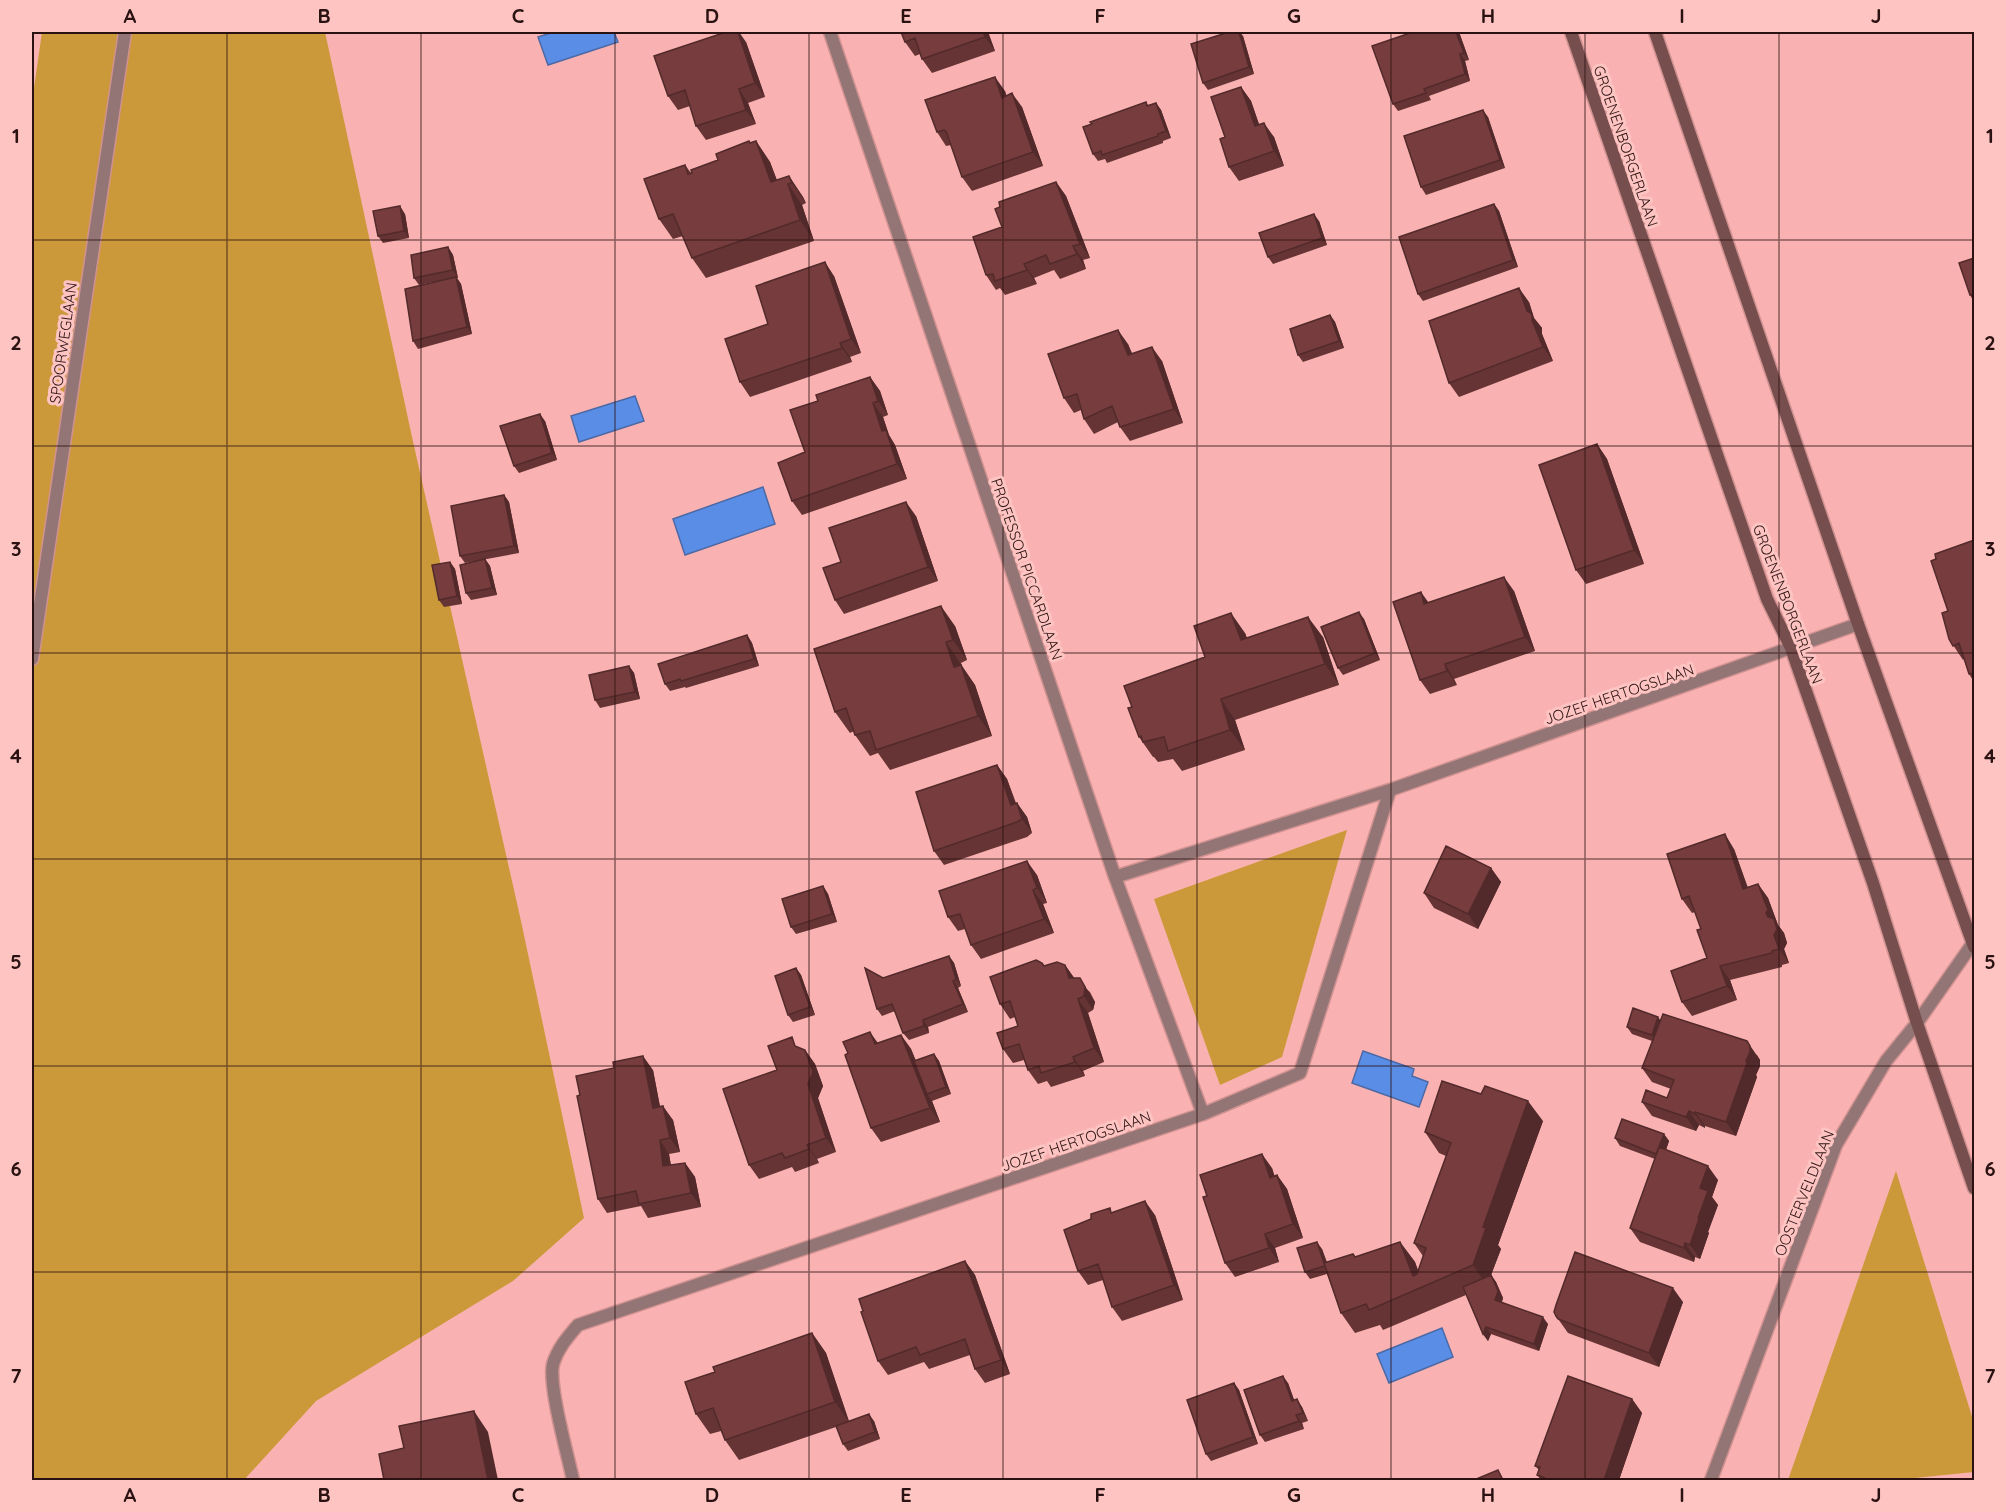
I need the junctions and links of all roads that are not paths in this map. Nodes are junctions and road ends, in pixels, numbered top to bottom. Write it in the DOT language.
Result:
graph roads {
  1 [pos="125,32"];
  2 [pos="830,32"];
  3 [pos="1571,32"];
  4 [pos="1655,32"];
  5 [pos="1858,624"];
  6 [pos="1791,648"];
  7 [pos="32,658"];
  8 [pos="1390,790"];
  9 [pos="1115,877"];
  10 [pos="1974,944"];
  11 [pos="1917,1023"];
  12 [pos="1203,1114"];
  13 [pos="1974,1188"];
  14 [pos="573,1480"];
  15 [pos="1711,1480"];
  1 -- 7 [label="street, SPOORWEGLAAN"];
  2 -- 9 [label="street, PROFESSOR PICCARDLAAN"];
  3 -- 6 [label="street, GROENENBORGERLAAN"];
  4 -- 5 [label="street"];
  5 -- 6 [label="street, JOZEF HERTOGSLAAN"];
  5 -- 10 [label="street"];
  6 -- 8 [label="street, JOZEF HERTOGSLAAN"];
  6 -- 11 [label="street, GROENENBORGERLAAN"];
  8 -- 9 [label="street, JOZEF HERTOGSLAAN"];
  8 -- 12 [label="street, JOZEF HERTOGSLAAN"];
  9 -- 12 [label="street, PROFESSOR PICCARDLAAN"];
  10 -- 11 [label="street, OOSTERVELDLAAN"];
  11 -- 13 [label="street, GROENENBORGERLAAN"];
  11 -- 15 [label="street, OOSTERVELDLAAN"];
  12 -- 14 [label="street, JOZEF HERTOGSLAAN"];
}
